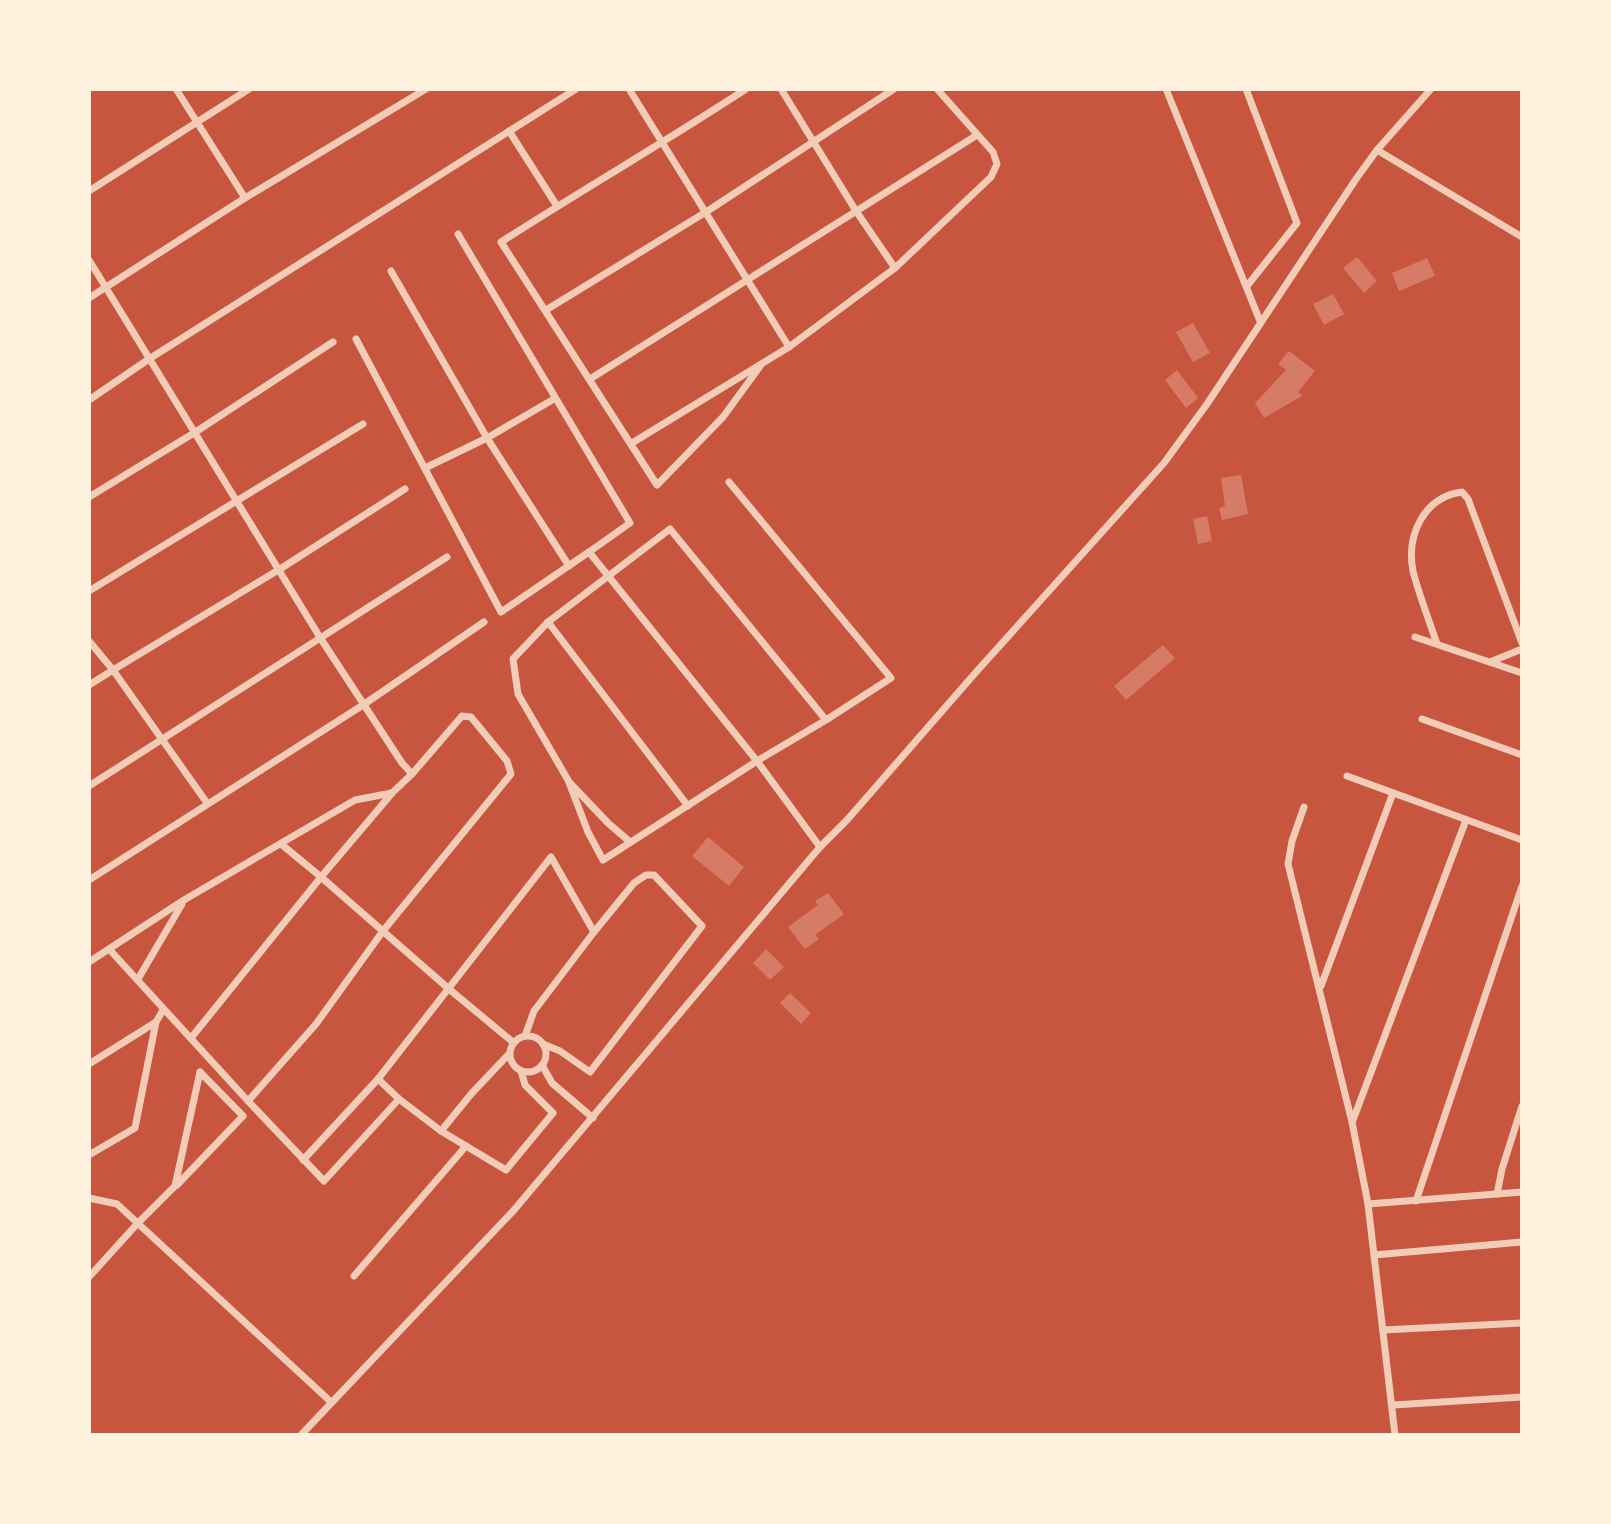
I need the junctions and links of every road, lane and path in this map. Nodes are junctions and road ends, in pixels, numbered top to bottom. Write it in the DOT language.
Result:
graph roads {
  1 [pos="176,89"];
  2 [pos="249,89"];
  3 [pos="426,89"];
  4 [pos="576,89"];
  5 [pos="629,89"];
  6 [pos="746,89"];
  7 [pos="781,89"];
  8 [pos="894,89"];
  9 [pos="937,89"];
  10 [pos="1166,89"];
  11 [pos="1247,89"];
  12 [pos="1430,89"];
  13 [pos="198,124"];
  14 [pos="509,131"];
  15 [pos="977,135"];
  16 [pos="813,142"];
  17 [pos="663,144"];
  18 [pos="1377,150"];
  19 [pos="89,191"];
  20 [pos="245,198"];
  21 [pos="557,206"];
  22 [pos="856,211"];
  23 [pos="706,212"];
  24 [pos="458,234"];
  25 [pos="1522,237"];
  26 [pos="89,260"];
  27 [pos="895,268"];
  28 [pos="391,271"];
  29 [pos="747,281"];
  30 [pos="1247,286"];
  31 [pos="105,287"];
  32 [pos="89,298"];
  33 [pos="546,310"];
  34 [pos="1260,321"];
  35 [pos="356,339"];
  36 [pos="334,342"];
  37 [pos="789,347"];
  38 [pos="149,359"];
  39 [pos="761,365"];
  40 [pos="590,379"];
  41 [pos="554,399"];
  42 [pos="89,400"];
  43 [pos="363,424"];
  44 [pos="194,433"];
  45 [pos="487,438"];
  46 [pos="632,443"];
  47 [pos="425,468"];
  48 [pos="730,482"];
  49 [pos="405,489"];
  50 [pos="89,497"];
  51 [pos="236,501"];
  52 [pos="589,552"];
  53 [pos="447,557"];
  54 [pos="569,566"];
  55 [pos="280,569"];
  56 [pos="609,575"];
  57 [pos="89,592"];
  58 [pos="484,622"];
  59 [pos="548,622"];
  60 [pos="1415,637"];
  61 [pos="321,639"];
  62 [pos="89,641"];
  63 [pos="1522,643"];
  64 [pos="1437,644"];
  65 [pos="1522,649"];
  66 [pos="1490,662"];
  67 [pos="113,670"];
  68 [pos="1522,673"];
  69 [pos="89,685"];
  70 [pos="363,705"];
  71 [pos="1422,719"];
  72 [pos="826,720"];
  73 [pos="163,739"];
  74 [pos="1522,755"];
  75 [pos="757,761"];
  76 [pos="412,774"];
  77 [pos="1347,776"];
  78 [pos="568,780"];
  79 [pos="89,786"];
  80 [pos="393,792"];
  81 [pos="1393,793"];
  82 [pos="207,803"];
  83 [pos="688,806"];
  84 [pos="1304,807"];
  85 [pos="1466,820"];
  86 [pos="1522,840"];
  87 [pos="630,842"];
  88 [pos="281,844"];
  89 [pos="820,847"];
  90 [pos="321,877"];
  91 [pos="89,880"];
  92 [pos="1522,886"];
  93 [pos="184,900"];
  94 [pos="383,931"];
  95 [pos="594,932"];
  96 [pos="109,948"];
  97 [pos="89,962"];
  98 [pos="138,979"];
  99 [pos="1320,987"];
  100 [pos="449,989"];
  101 [pos="163,1010"];
  102 [pos="156,1022"];
  103 [pos="525,1036"];
  104 [pos="191,1038"];
  105 [pos="514,1042"];
  106 [pos="543,1044"];
  107 [pos="509,1054"];
  108 [pos="89,1064"];
  109 [pos="542,1065"];
  110 [pos="521,1071"];
  111 [pos="378,1079"];
  112 [pos="399,1099"];
  113 [pos="247,1101"];
  114 [pos="1522,1106"];
  115 [pos="593,1118"];
  116 [pos="1352,1122"];
  117 [pos="441,1131"];
  118 [pos="466,1146"];
  119 [pos="89,1155"];
  120 [pos="303,1160"];
  121 [pos="176,1186"];
  122 [pos="1522,1192"];
  123 [pos="1497,1194"];
  124 [pos="89,1198"];
  125 [pos="1416,1200"];
  126 [pos="1368,1205"];
  127 [pos="137,1224"];
  128 [pos="1522,1242"];
  129 [pos="1374,1255"];
  130 [pos="354,1276"];
  131 [pos="89,1277"];
  132 [pos="1522,1323"];
  133 [pos="1383,1330"];
  134 [pos="1522,1397"];
  135 [pos="331,1402"];
  136 [pos="1392,1405"];
  137 [pos="301,1435"];
  138 [pos="1395,1435"];
  1 -- 13 [label="street"];
  2 -- 13 [label="street"];
  3 -- 20 [label="street"];
  4 -- 14 [label="street"];
  5 -- 17 [label="street"];
  6 -- 17 [label="street"];
  7 -- 16 [label="street"];
  8 -- 16 [label="street"];
  9 -- 15 [label="street"];
  10 -- 30 [label="street"];
  11 -- 30 [label="street"];
  12 -- 18 [label="street"];
  13 -- 19 [label="street"];
  13 -- 20 [label="street"];
  14 -- 21 [label="street"];
  14 -- 38 [label="street"];
  15 -- 22 [label="street"];
  15 -- 27 [label="street"];
  16 -- 22 [label="street"];
  16 -- 23 [label="street"];
  17 -- 21 [label="street"];
  17 -- 23 [label="street"];
  18 -- 25 [label="street"];
  18 -- 34 [label="street"];
  20 -- 31 [label="street"];
  21 -- 33 [label="street"];
  22 -- 27 [label="street"];
  22 -- 29 [label="street"];
  23 -- 29 [label="street"];
  23 -- 33 [label="street"];
  24 -- 41 [label="street"];
  26 -- 31 [label="street"];
  27 -- 37 [label="street"];
  28 -- 45 [label="street"];
  29 -- 37 [label="street"];
  29 -- 40 [label="street"];
  30 -- 34 [label="street"];
  31 -- 32 [label="street"];
  31 -- 38 [label="street"];
  33 -- 40 [label="street"];
  34 -- 89 [label="street"];
  35 -- 47 [label="street"];
  36 -- 44 [label="street"];
  37 -- 39 [label="street"];
  38 -- 42 [label="street"];
  38 -- 44 [label="street"];
  39 -- 46 [label="street"];
  39 -- 46 [label="street"];
  40 -- 46 [label="street"];
  41 -- 45 [label="street"];
  41 -- 52 [label="street"];
  43 -- 51 [label="street"];
  44 -- 50 [label="street"];
  44 -- 51 [label="street"];
  45 -- 47 [label="street"];
  45 -- 54 [label="street"];
  47 -- 54 [label="street"];
  48 -- 72 [label="street"];
  49 -- 55 [label="street"];
  51 -- 55 [label="street"];
  51 -- 57 [label="street"];
  52 -- 54 [label="street"];
  52 -- 56 [label="street"];
  53 -- 61 [label="street"];
  55 -- 61 [label="street"];
  55 -- 67 [label="street"];
  56 -- 59 [label="street"];
  56 -- 72 [label="street"];
  56 -- 75 [label="street"];
  58 -- 70 [label="street"];
  59 -- 78 [label="street"];
  59 -- 83 [label="street"];
  60 -- 64 [label="street"];
  61 -- 70 [label="street"];
  61 -- 73 [label="street"];
  62 -- 67 [label="street"];
  63 -- 64 [label="street"];
  64 -- 66 [label="street"];
  65 -- 66 [label="street"];
  66 -- 68 [label="street"];
  67 -- 69 [label="street"];
  67 -- 73 [label="street"];
  70 -- 76 [label="street"];
  70 -- 82 [label="street"];
  71 -- 74 [label="street"];
  72 -- 75 [label="street"];
  73 -- 79 [label="street"];
  73 -- 82 [label="street"];
  75 -- 83 [label="street"];
  75 -- 89 [label="street"];
  76 -- 80 [label="street"];
  76 -- 94 [label="street"];
  77 -- 81 [label="street"];
  78 -- 87 [label="street"];
  78 -- 87 [label="street"];
  80 -- 88 [label="street"];
  80 -- 90 [label="street"];
  81 -- 85 [label="street"];
  81 -- 99 [label="street"];
  82 -- 91 [label="street"];
  83 -- 87 [label="street"];
  84 -- 99 [label="street"];
  85 -- 86 [label="street"];
  85 -- 116 [label="street"];
  88 -- 90 [label="street"];
  88 -- 93 [label="street"];
  89 -- 115 [label="street"];
  90 -- 94 [label="street"];
  90 -- 104 [label="street"];
  92 -- 125 [label="street"];
  93 -- 96 [label="street"];
  93 -- 98 [label="street"];
  94 -- 100 [label="street"];
  94 -- 113 [label="street"];
  95 -- 100 [label="street"];
  95 -- 103 [label="street"];
  95 -- 106 [label="street"];
  96 -- 97 [label="street"];
  96 -- 98 [label="street"];
  98 -- 101 [label="street"];
  99 -- 116 [label="street"];
  100 -- 105 [label="street"];
  100 -- 111 [label="street"];
  101 -- 102 [label="street"];
  101 -- 104 [label="street"];
  102 -- 108 [label="street"];
  102 -- 119 [label="street"];
  103 -- 105 [label="street"];
  103 -- 106 [label="street"];
  104 -- 113 [label="street"];
  105 -- 107 [label="street"];
  106 -- 109 [label="street"];
  107 -- 110 [label="street"];
  107 -- 117 [label="street"];
  109 -- 110 [label="street"];
  109 -- 115 [label="street"];
  110 -- 118 [label="street"];
  111 -- 112 [label="street"];
  111 -- 120 [label="street"];
  112 -- 117 [label="street"];
  112 -- 120 [label="street"];
  113 -- 120 [label="street"];
  114 -- 123 [label="street"];
  115 -- 135 [label="street"];
  116 -- 126 [label="street"];
  117 -- 118 [label="street"];
  118 -- 130 [label="street"];
  121 -- 121 [label="street"];
  121 -- 127 [label="street"];
  122 -- 123 [label="street"];
  123 -- 125 [label="street"];
  124 -- 127 [label="street"];
  125 -- 126 [label="street"];
  126 -- 129 [label="street"];
  127 -- 131 [label="street"];
  127 -- 135 [label="street"];
  128 -- 129 [label="street"];
  129 -- 133 [label="street"];
  132 -- 133 [label="street"];
  133 -- 136 [label="street"];
  134 -- 136 [label="street"];
  135 -- 137 [label="street"];
  136 -- 138 [label="street"];
}
